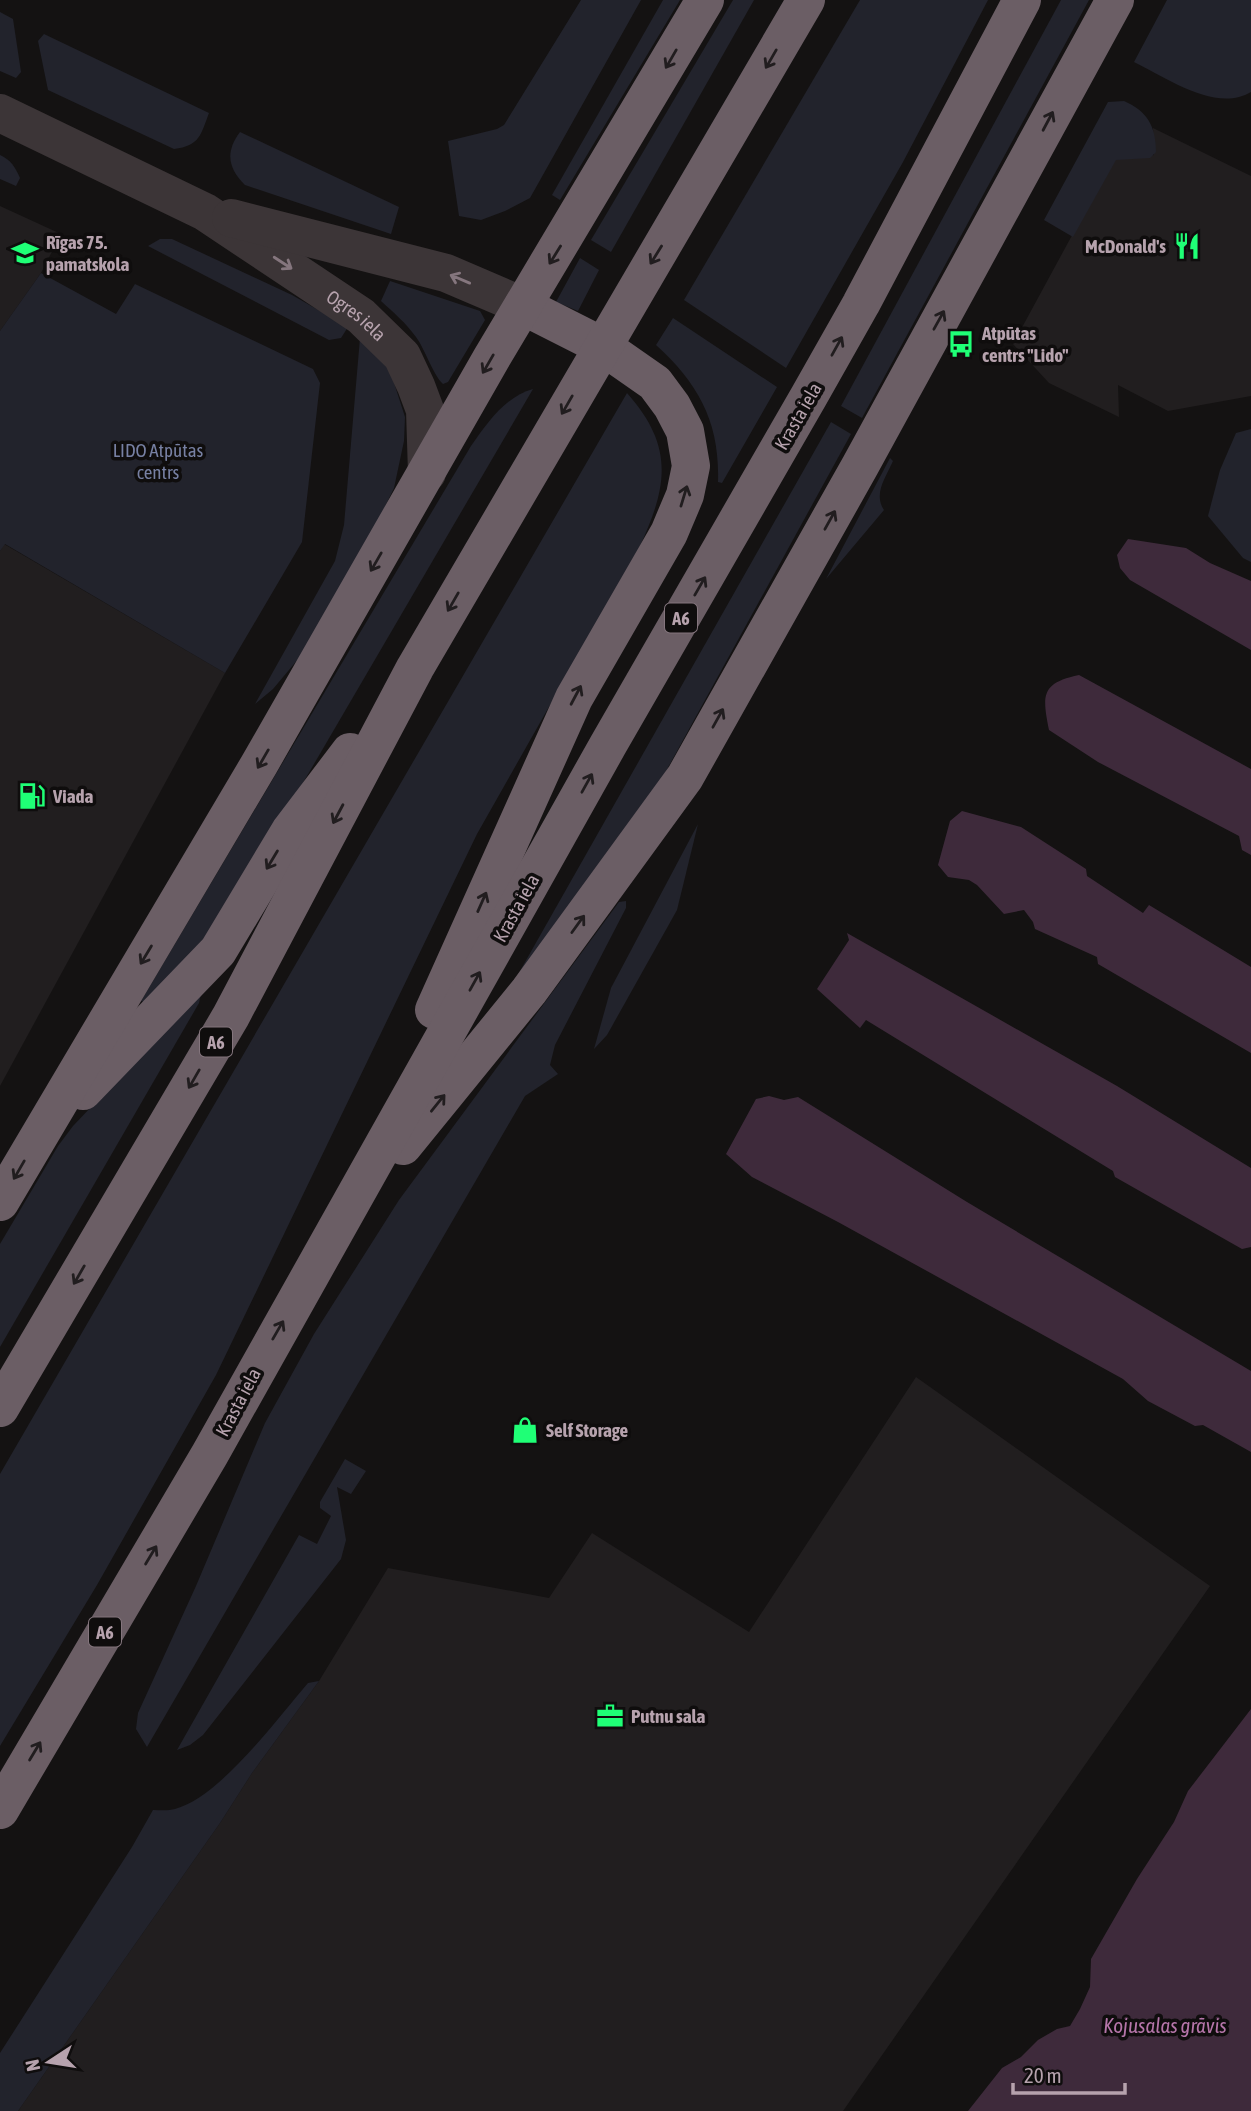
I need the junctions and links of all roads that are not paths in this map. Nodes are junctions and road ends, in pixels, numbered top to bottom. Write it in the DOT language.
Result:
graph roads {
  1 [pos="705,0"];
  2 [pos="806,0"];
  3 [pos="1022,0"];
  4 [pos="1115,0"];
  5 [pos="0,113"];
  6 [pos="205,212"];
  7 [pos="523,306"];
  8 [pos="602,346"];
  9 [pos="427,472"];
  10 [pos="415,667"];
  11 [pos="38,1137"];
  12 [pos="0,1202"];
  13 [pos="333,1233"];
  14 [pos="0,1408"];
  15 [pos="0,1810"];
  1 -- 7 [label="highway, one-way"];
  2 -- 8 [label="highway, A6, one-way"];
  13 -- 3 [label="highway, Krasta iela / A6, one-way"];
  13 -- 4 [label="highway, one-way"];
  5 -- 6 [label="street, Ogres iela"];
  7 -- 6 [label="street, Ogres iela, one-way"];
  6 -- 9 [label="street, Ogres iela, one-way"];
  7 -- 8 [label="highway"];
  7 -- 9 [label="highway, one-way"];
  8 -- 10 [label="highway, A6, one-way"];
  13 -- 8 [label="highway, one-way"];
  9 -- 11 [label="highway, one-way"];
  10 -- 11 [label="highway, one-way"];
  10 -- 14 [label="highway, A6, one-way"];
  11 -- 12 [label="highway, one-way"];
  15 -- 13 [label="highway, Krasta iela / A6, one-way"];
}
